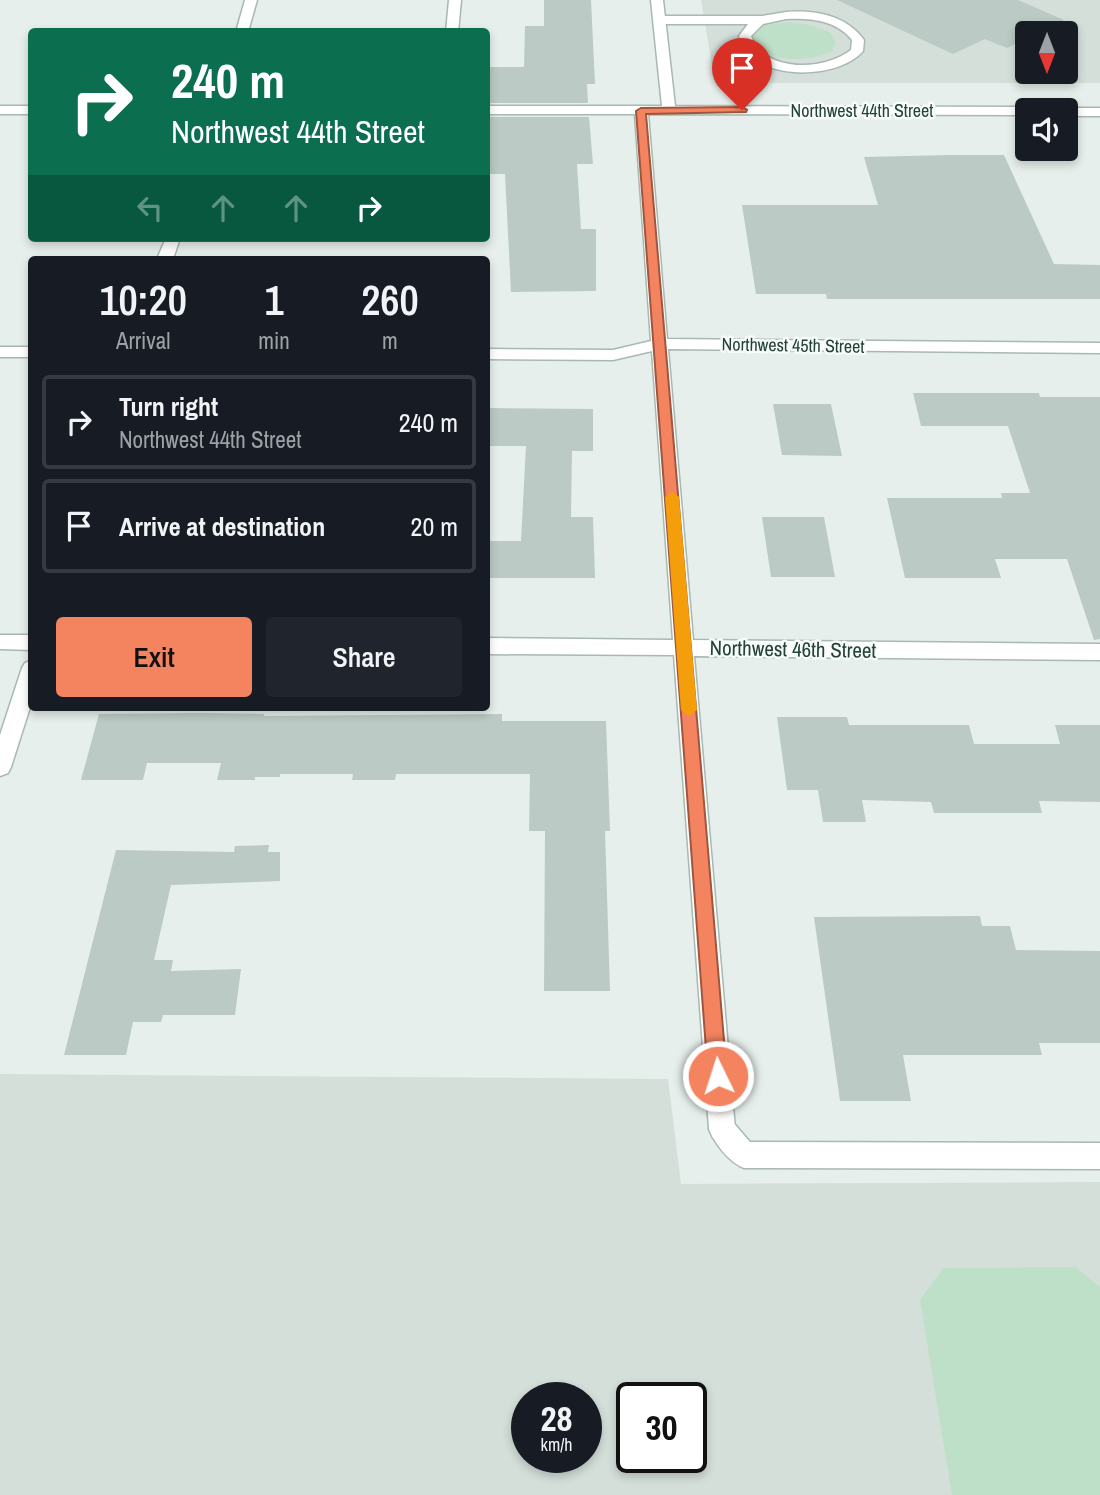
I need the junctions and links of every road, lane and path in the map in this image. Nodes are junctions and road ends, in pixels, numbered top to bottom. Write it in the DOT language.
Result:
graph roads {
  1 [pos="251,0"];
  2 [pos="455,0"];
  3 [pos="657,0"];
  4 [pos="737,5"];
  5 [pos="763,20"];
  6 [pos="660,26"];
  7 [pos="243,28"];
  8 [pos="452,28"];
  9 [pos="747,31"];
  10 [pos="669,109"];
  11 [pos="0,110"];
  12 [pos="28,110"];
  13 [pos="490,110"];
  14 [pos="641,111"];
  15 [pos="1015,111"];
  16 [pos="1078,112"];
  17 [pos="1100,112"];
  18 [pos="660,344"];
  19 [pos="1100,348"];
  20 [pos="0,352"];
  21 [pos="28,352"];
  22 [pos="490,354"];
  23 [pos="0,642"];
  24 [pos="28,643"];
  25 [pos="490,646"];
  26 [pos="684,648"];
  27 [pos="1100,652"];
  28 [pos="28,680"];
  29 [pos="0,767"];
  30 [pos="1100,1156"];
  1 -- 7 [label="street"];
  2 -- 8 [label="street"];
  3 -- 6 [label="street"];
  4 -- 5 [label="street"];
  5 -- 6 [label="street"];
  5 -- 9 [label="street"];
  5 -- 9 [label="street"];
  6 -- 9 [label="street"];
  6 -- 10 [label="street"];
  10 -- 14 [label="street, Northwest 44th Street"];
  10 -- 15 [label="street, Northwest 44th Street"];
  11 -- 12 [label="street"];
  13 -- 14 [label="street, Northwest 44th Street"];
  14 -- 18 [label="street"];
  16 -- 17 [label="street"];
  18 -- 19 [label="street, Northwest 45th Street"];
  18 -- 22 [label="street, Northwest 45th Street"];
  18 -- 26 [label="street"];
  20 -- 21 [label="street"];
  23 -- 24 [label="street"];
  25 -- 26 [label="street, Northwest 46th Street"];
  26 -- 27 [label="street, Northwest 46th Street"];
  26 -- 30 [label="street"];
  28 -- 29 [label="street"];
}
